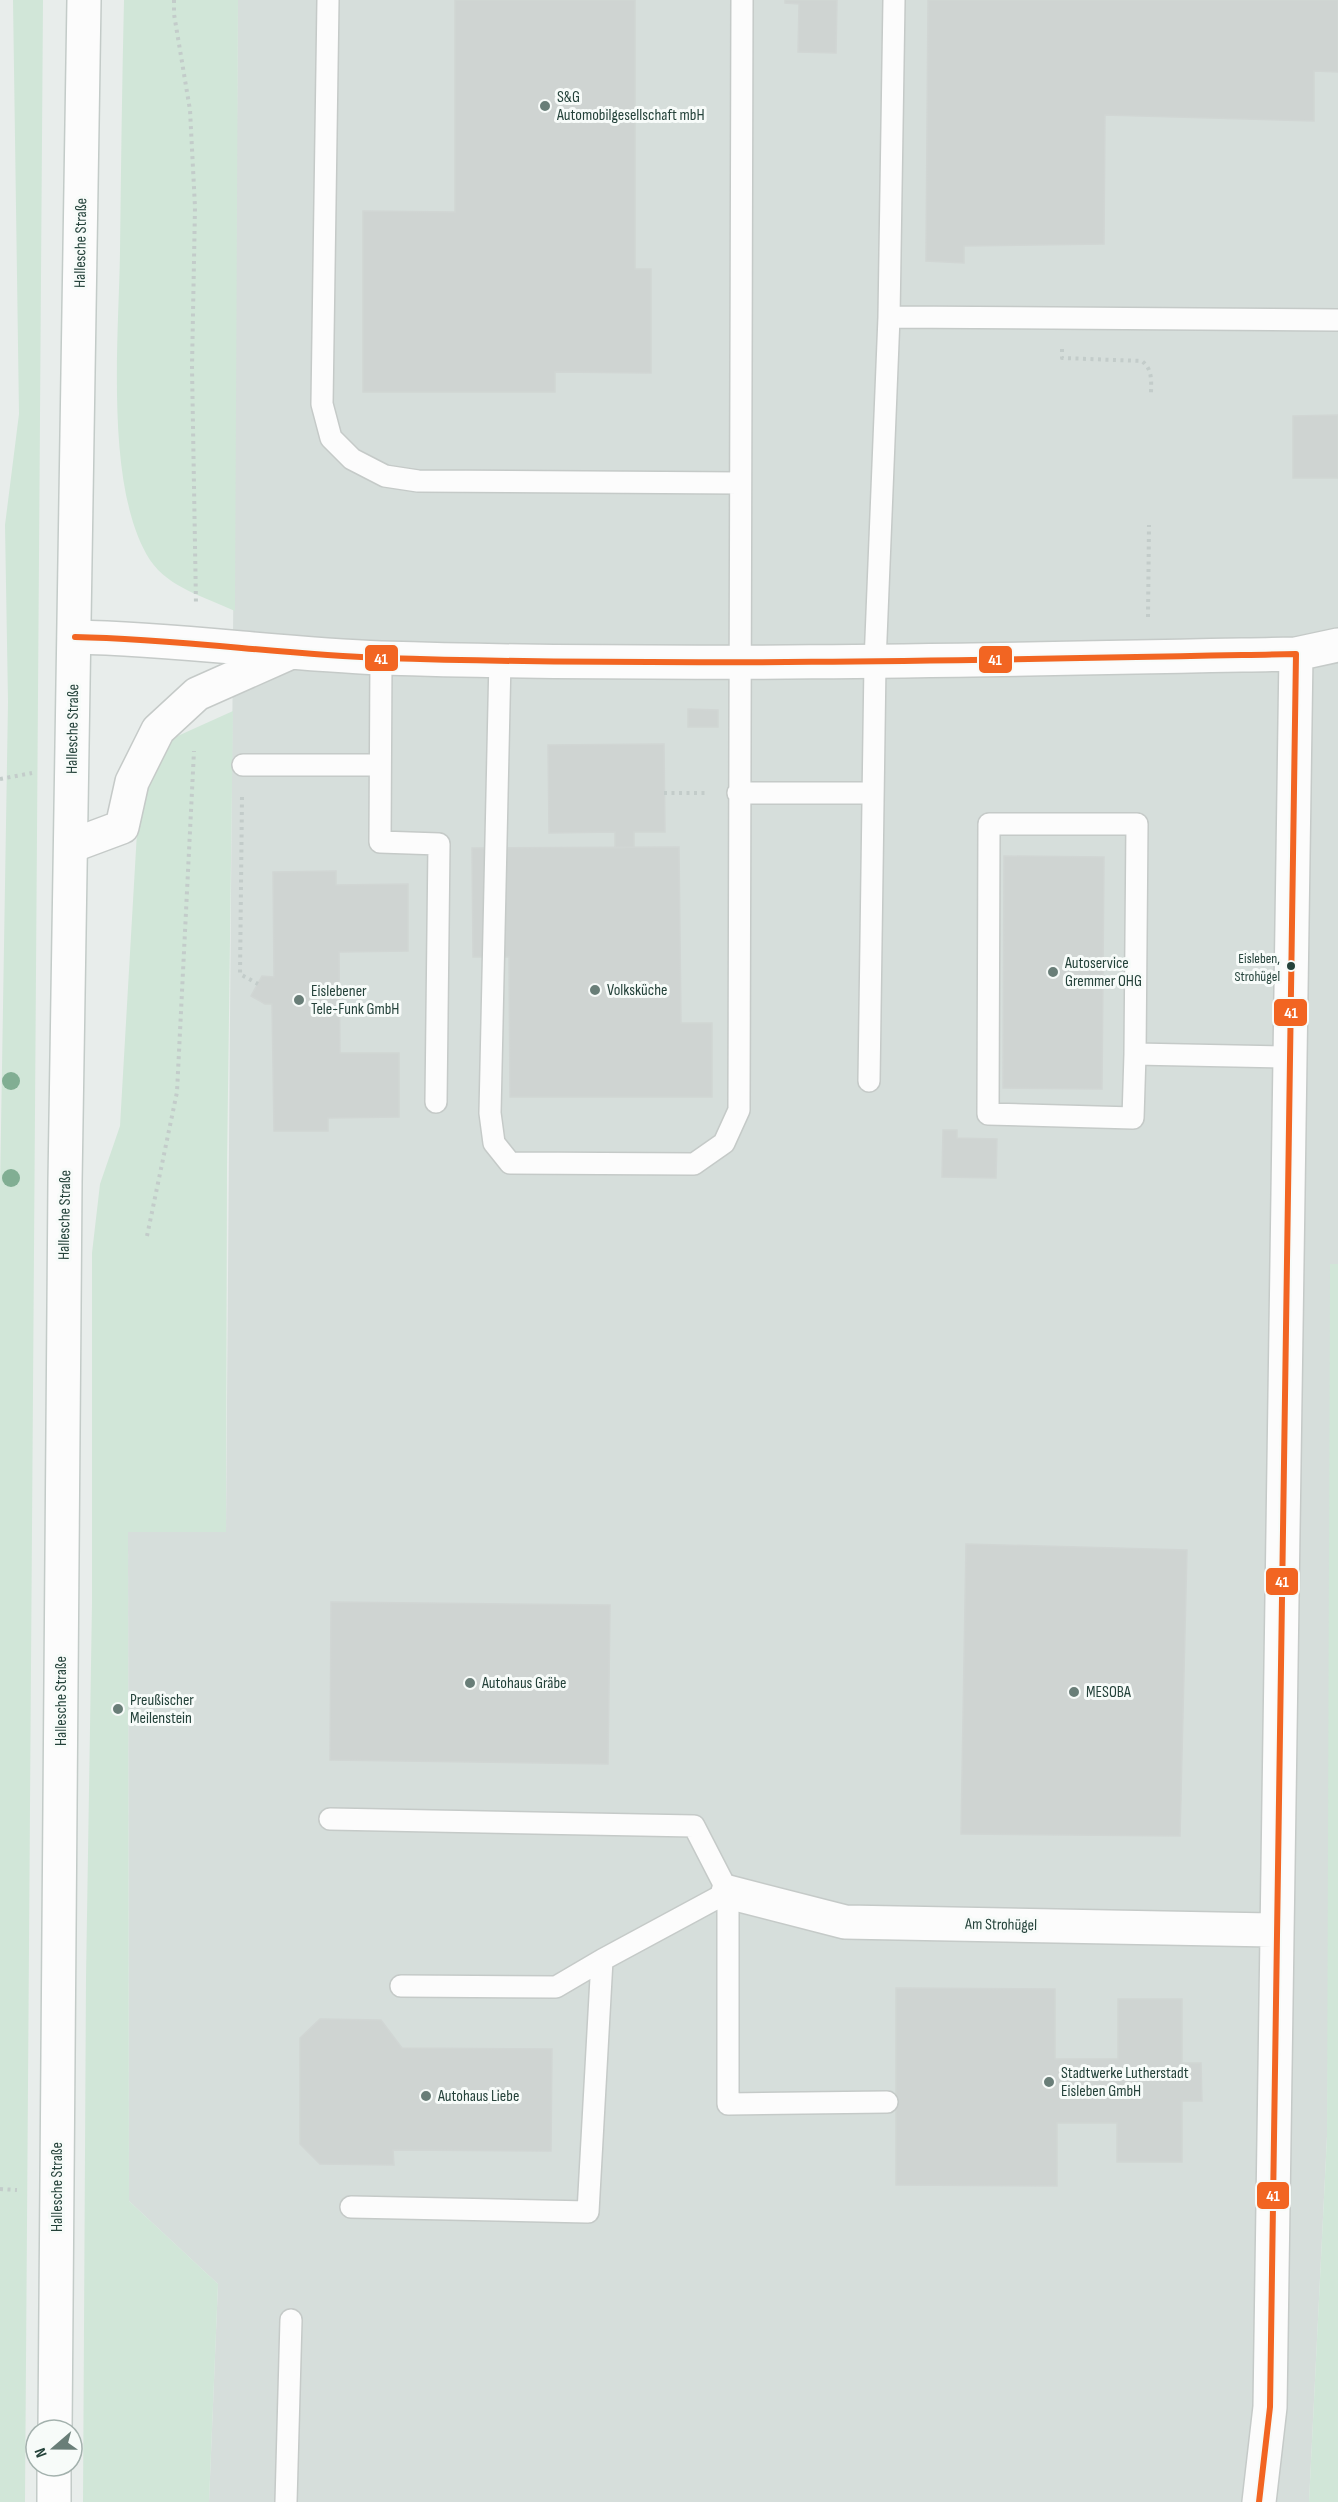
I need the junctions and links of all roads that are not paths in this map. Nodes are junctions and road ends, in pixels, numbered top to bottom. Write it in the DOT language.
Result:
graph roads {
  1 [pos="84,0"];
  2 [pos="328,0"];
  3 [pos="742,0"];
  4 [pos="894,0"];
  5 [pos="890,317"];
  6 [pos="1338,320"];
  7 [pos="740,483"];
  8 [pos="75,637"];
  9 [pos="1338,645"];
  10 [pos="289,653"];
  11 [pos="1296,654"];
  12 [pos="381,658"];
  13 [pos="500,659"];
  14 [pos="739,662"];
  15 [pos="875,663"];
  16 [pos="243,765"];
  17 [pos="380,765"];
  18 [pos="738,793"];
  19 [pos="873,793"];
  20 [pos="71,846"];
  21 [pos="1134,1054"];
  22 [pos="1289,1057"];
  23 [pos="869,1082"];
  24 [pos="436,1102"];
  25 [pos="330,1819"];
  26 [pos="728,1892"];
  27 [pos="1278,1930"];
  28 [pos="602,1960"];
  29 [pos="400,1986"];
  30 [pos="887,2102"];
  31 [pos="351,2207"];
  32 [pos="291,2320"];
  33 [pos="55,2418"];
  34 [pos="54,2478"];
  35 [pos="54,2502"];
  36 [pos="286,2502"];
  37 [pos="1259,2502"];
  1 -- 8 [label="street, Hallesche Straße"];
  2 -- 7 [label="lane"];
  3 -- 7 [label="lane"];
  4 -- 5 [label="lane"];
  5 -- 6 [label="lane"];
  5 -- 15 [label="lane"];
  7 -- 14 [label="lane"];
  8 -- 10 [label="street"];
  8 -- 20 [label="street, Hallesche Straße"];
  9 -- 11 [label="street"];
  10 -- 12 [label="street"];
  10 -- 20 [label="street"];
  11 -- 15 [label="street"];
  11 -- 22 [label="street"];
  12 -- 13 [label="street"];
  12 -- 17 [label="lane"];
  13 -- 14 [label="street"];
  13 -- 18 [label="lane"];
  14 -- 15 [label="street"];
  14 -- 18 [label="lane"];
  15 -- 19 [label="lane"];
  16 -- 17 [label="lane"];
  17 -- 24 [label="lane"];
  18 -- 19 [label="lane"];
  19 -- 23 [label="lane"];
  20 -- 33 [label="street, Hallesche Straße"];
  21 -- 21 [label="lane"];
  21 -- 22 [label="lane"];
  22 -- 27 [label="street"];
  25 -- 26 [label="lane"];
  26 -- 27 [label="street, Am Strohügel"];
  26 -- 28 [label="lane"];
  26 -- 30 [label="lane"];
  27 -- 37 [label="street"];
  28 -- 29 [label="lane"];
  28 -- 31 [label="lane"];
  32 -- 36 [label="lane"];
  34 -- 35 [label="street"];
}
